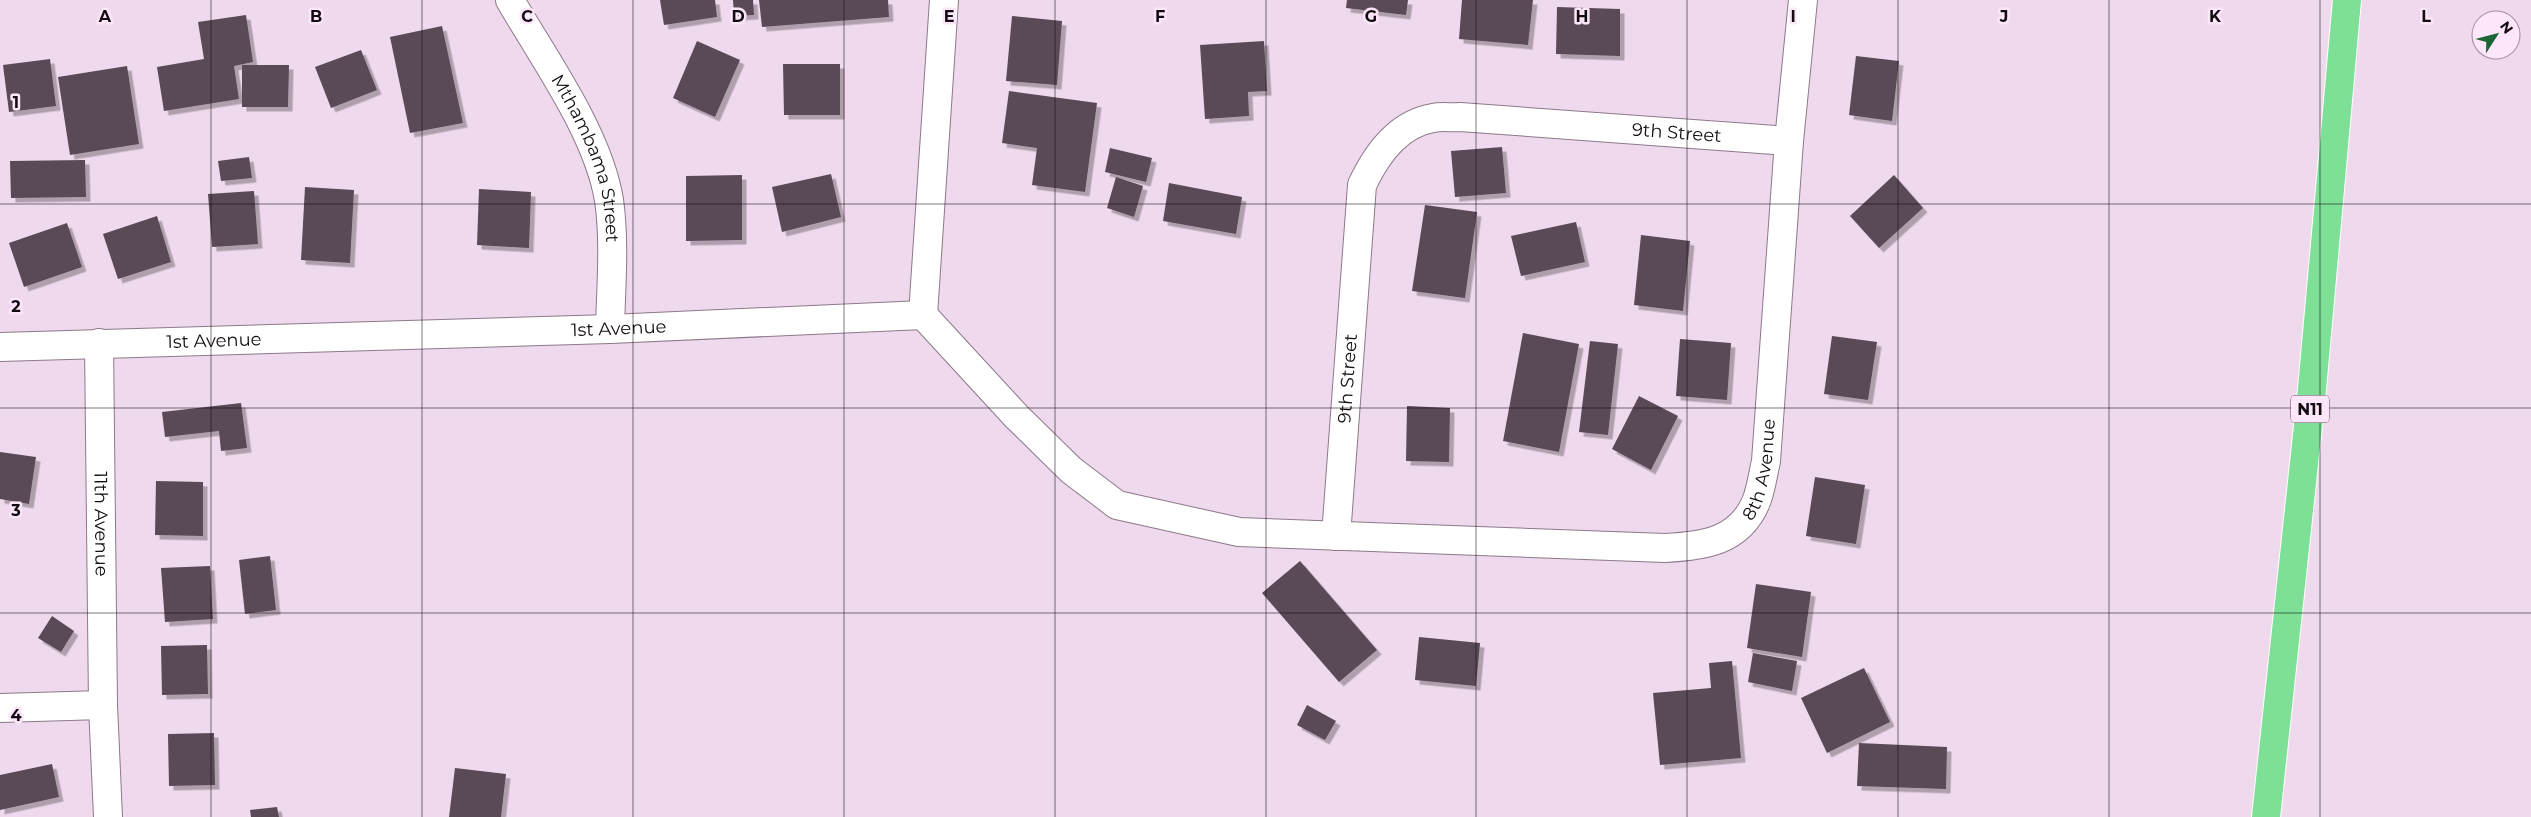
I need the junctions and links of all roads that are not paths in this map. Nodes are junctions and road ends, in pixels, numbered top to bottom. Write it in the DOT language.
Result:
graph roads {
  1 [pos="510,0"];
  2 [pos="944,0"];
  3 [pos="1803,0"];
  4 [pos="2347,0"];
  5 [pos="1789,141"];
  6 [pos="922,315"];
  7 [pos="610,329"];
  8 [pos="99,343"];
  9 [pos="0,347"];
  10 [pos="1336,536"];
  11 [pos="103,705"];
  12 [pos="0,708"];
  13 [pos="108,817"];
  14 [pos="2266,817"];
  1 -- 7 [label="street, Mthambama Street"];
  2 -- 6 [label="street"];
  3 -- 5 [label="street, 8th Avenue"];
  4 -- 14 [label="highway, N11"];
  5 -- 10 [label="street, 8th Avenue"];
  5 -- 10 [label="street, 9th Street"];
  6 -- 7 [label="street, 1st Avenue"];
  6 -- 10 [label="street"];
  7 -- 8 [label="street, 1st Avenue"];
  8 -- 9 [label="street, 1st Avenue"];
  8 -- 11 [label="street, 11th Avenue"];
  11 -- 12 [label="street"];
  11 -- 13 [label="street, 11th Avenue"];
}
